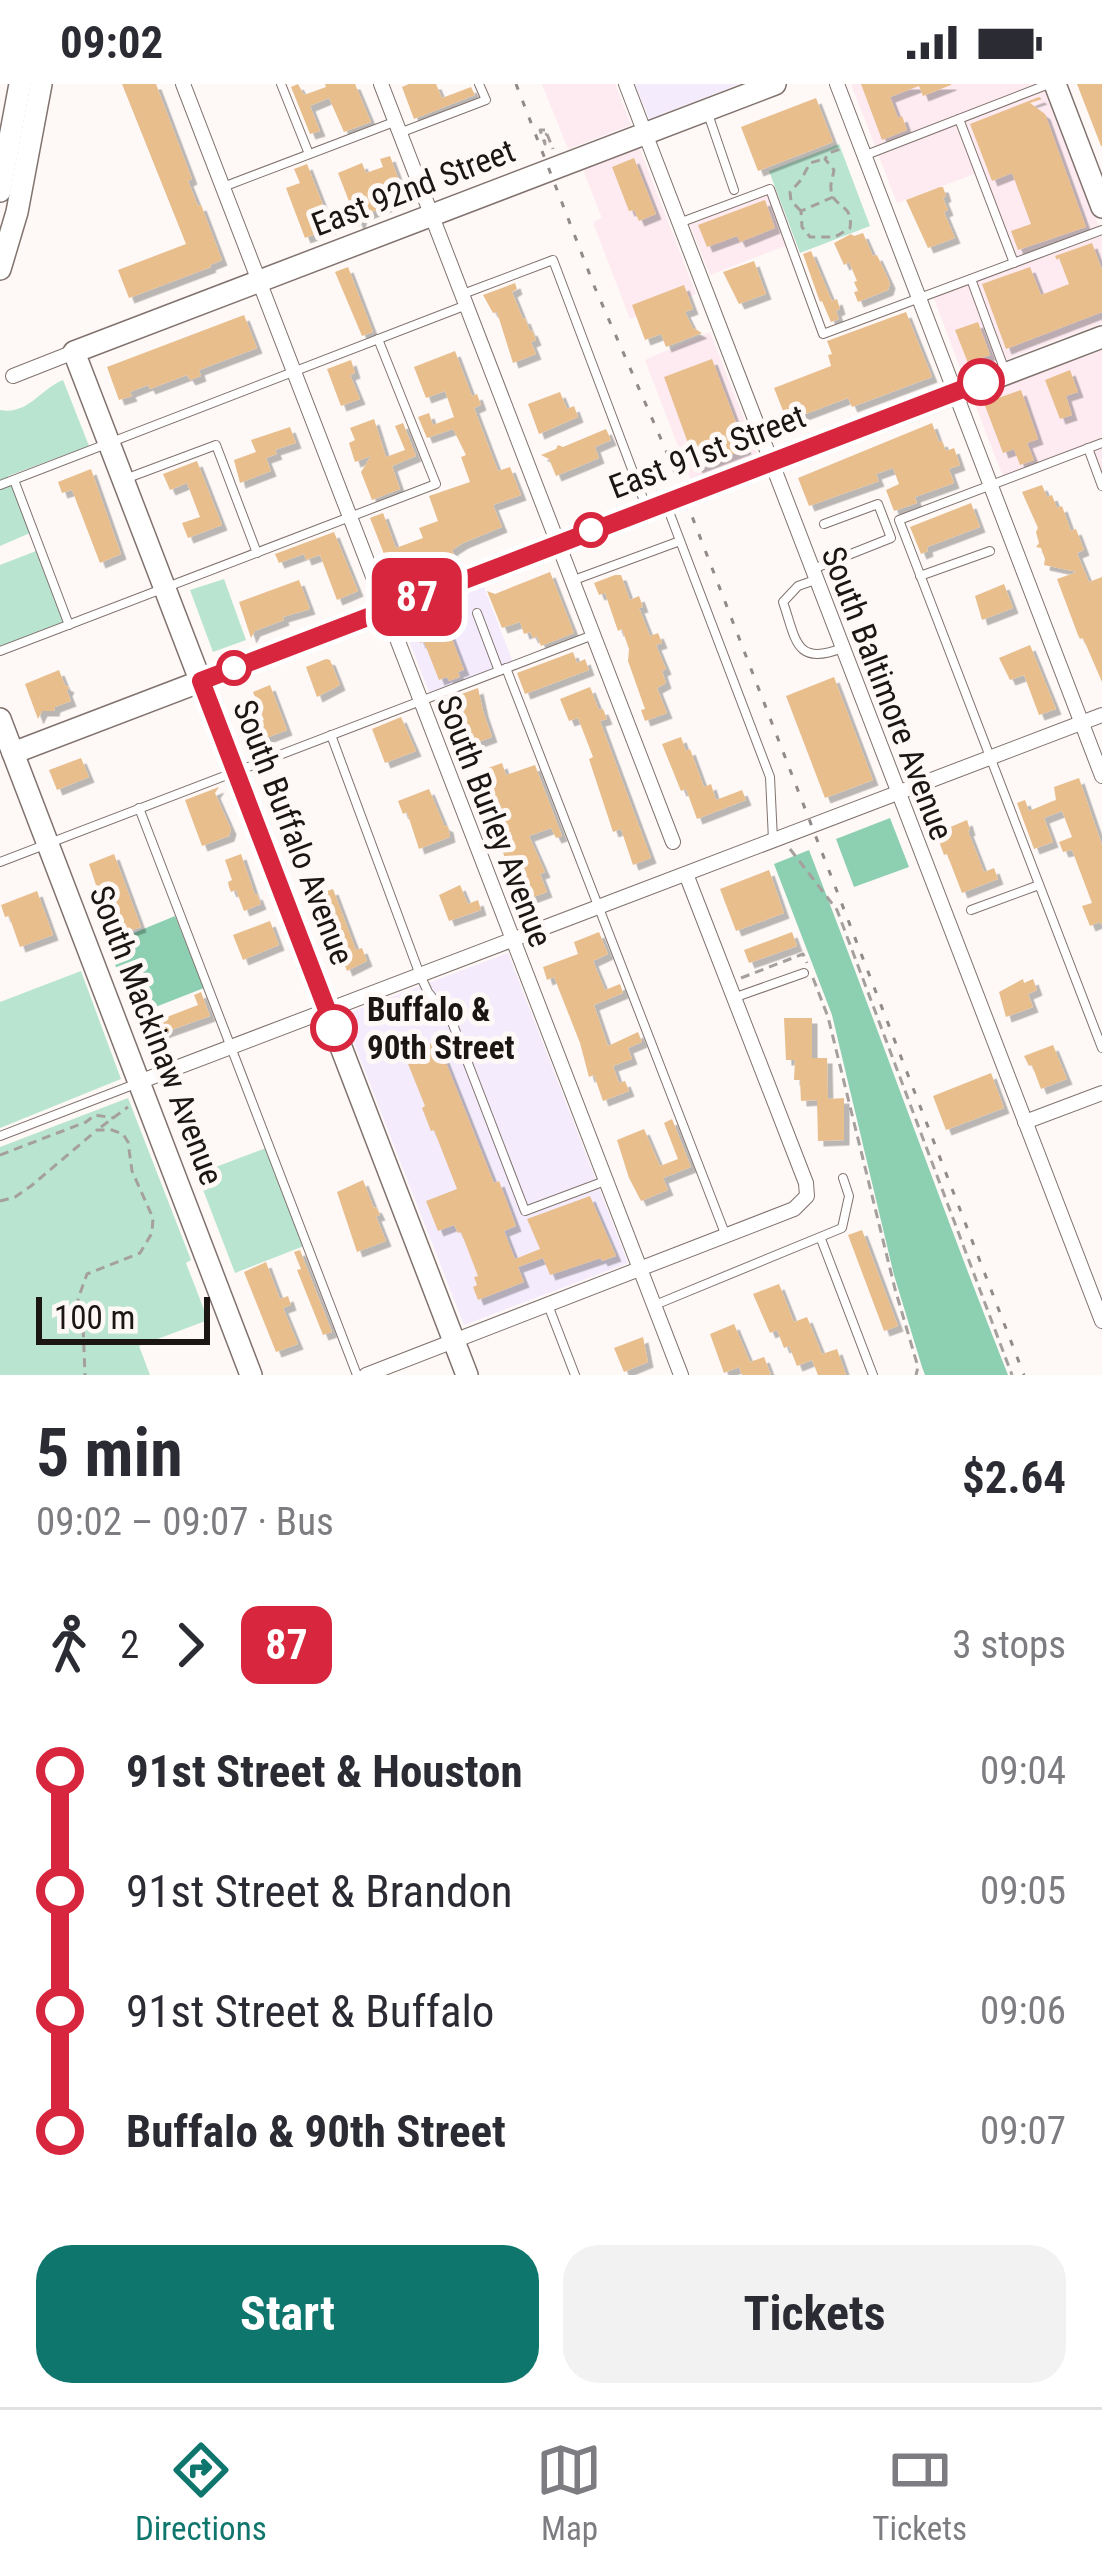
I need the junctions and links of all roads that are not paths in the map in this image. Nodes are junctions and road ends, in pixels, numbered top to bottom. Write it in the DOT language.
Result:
graph roads {
  1 [pos="20,84"];
  2 [pos="40,84"];
  3 [pos="183,84"];
  4 [pos="281,84"];
  5 [pos="380,84"];
  6 [pos="479,84"];
  7 [pos="626,84"];
  8 [pos="775,84"];
  9 [pos="838,84"];
  10 [pos="1057,85"];
  11 [pos="707,110"];
  12 [pos="958,119"];
  13 [pos="397,127"];
  14 [pos="645,134"];
  15 [pos="309,154"];
  16 [pos="865,156"];
  17 [pos="223,187"];
  18 [pos="734,190"];
  19 [pos="0,191"];
  20 [pos="1102,207"];
  21 [pos="431,215"];
  22 [pos="679,223"];
  23 [pos="1102,230"];
  24 [pos="1014,263"];
  25 [pos="0,269"];
  26 [pos="971,279"];
  27 [pos="259,281"];
  28 [pos="919,298"];
  29 [pos="464,300"];
  30 [pos="1102,337"];
  31 [pos="379,339"];
  32 [pos="74,352"];
  33 [pos="294,372"];
  34 [pos="1006,372"];
  35 [pos="13,376"];
  36 [pos="954,392"];
  37 [pos="1102,442"];
  38 [pos="109,443"];
  39 [pos="1088,448"];
  40 [pos="770,462"];
  41 [pos="14,480"];
  42 [pos="123,480"];
  43 [pos="0,485"];
  44 [pos="990,485"];
  45 [pos="1102,486"];
  46 [pos="656,506"];
  47 [pos="349,518"];
  48 [pos="824,524"];
  49 [pos="680,541"];
  50 [pos="557,543"];
  51 [pos="989,551"];
  52 [pos="257,553"];
  53 [pos="813,574"];
  54 [pos="920,576"];
  55 [pos="572,581"];
  56 [pos="165,588"];
  57 [pos="385,609"];
  58 [pos="477,614"];
  59 [pos="69,625"];
  60 [pos="592,635"];
  61 [pos="842,648"];
  62 [pos="0,651"];
  63 [pos="503,669"];
  64 [pos="201,681"];
  65 [pos="420,701"];
  66 [pos="1102,715"];
  67 [pos="0,718"];
  68 [pos="1082,723"];
  69 [pos="331,735"];
  70 [pos="7,755"];
  71 [pos="990,758"];
  72 [pos="235,772"];
  73 [pos="1102,776"];
  74 [pos="897,793"];
  75 [pos="139,808"];
  76 [pos="777,839"];
  77 [pos="673,842"];
  78 [pos="49,843"];
  79 [pos="0,862"];
  80 [pos="686,874"];
  81 [pos="1039,885"];
  82 [pos="598,907"];
  83 [pos="971,910"];
  84 [pos="512,940"];
  85 [pos="804,974"];
  86 [pos="420,975"];
  87 [pos="734,998"];
  88 [pos="328,1010"];
  89 [pos="232,1047"];
  90 [pos="1102,1048"];
  91 [pos="139,1082"];
  92 [pos="1102,1093"];
  93 [pos="1025,1122"];
  94 [pos="0,1136"];
  95 [pos="843,1178"];
  96 [pos="605,1180"];
  97 [pos="726,1236"];
  98 [pos="821,1239"];
  99 [pos="640,1269"];
  100 [pos="548,1305"];
  101 [pos="654,1306"];
  102 [pos="1102,1321"];
  103 [pos="454,1341"];
  104 [pos="251,1375"];
  105 [pos="362,1375"];
  106 [pos="467,1375"];
  107 [pos="575,1375"];
  108 [pos="681,1375"];
  109 [pos="873,1375"];
  1 -- 19 [label="street"];
  2 -- 25 [label="street"];
  3 -- 17 [label="street, South Burley Avenue"];
  4 -- 15 [label="lane"];
  5 -- 13 [label="street"];
  6 -- 13 [label="lane"];
  7 -- 14 [label="street, South Baltimore Avenue"];
  8 -- 11 [label="street, East 92nd Street"];
  9 -- 16 [label="street"];
  10 -- 12 [label="lane"];
  10 -- 20 [label="street"];
  11 -- 14 [label="street, East 92nd Street"];
  11 -- 18 [label="lane"];
  12 -- 16 [label="lane"];
  12 -- 24 [label="lane"];
  13 -- 15 [label="lane"];
  13 -- 21 [label="street"];
  14 -- 21 [label="street, East 92nd Street"];
  14 -- 22 [label="street, South Baltimore Avenue"];
  15 -- 17 [label="lane"];
  16 -- 28 [label="street"];
  17 -- 27 [label="street, South Burley Avenue"];
  21 -- 27 [label="street, East 92nd Street"];
  21 -- 29 [label="street"];
  22 -- 28 [label="lane"];
  22 -- 40 [label="street, South Baltimore Avenue"];
  23 -- 24 [label="lane"];
  24 -- 26 [label="lane"];
  26 -- 28 [label="lane"];
  26 -- 34 [label="lane"];
  27 -- 32 [label="street, East 92nd Street"];
  27 -- 33 [label="street, South Burley Avenue"];
  28 -- 36 [label="street"];
  29 -- 31 [label="lane"];
  29 -- 46 [label="lane"];
  29 -- 50 [label="street"];
  30 -- 34 [label="street, East 91st Street"];
  31 -- 33 [label="lane"];
  31 -- 47 [label="lane"];
  32 -- 35 [label="street, East 92nd Street"];
  32 -- 38 [label="street, South Buffalo Avenue"];
  33 -- 38 [label="lane"];
  33 -- 47 [label="street, South Burley Avenue"];
  34 -- 36 [label="street, East 91st Street"];
  36 -- 40 [label="street, East 91st Street"];
  36 -- 44 [label="street"];
  37 -- 39 [label="lane"];
  38 -- 41 [label="lane"];
  38 -- 42 [label="street, South Buffalo Avenue"];
  39 -- 44 [label="lane"];
  39 -- 45 [label="lane"];
  40 -- 46 [label="street, East 91st Street"];
  40 -- 53 [label="street, South Baltimore Avenue"];
  41 -- 43 [label="lane"];
  41 -- 59 [label="lane"];
  42 -- 52 [label="lane"];
  42 -- 56 [label="street, South Buffalo Avenue"];
  44 -- 54 [label="lane"];
  44 -- 68 [label="street"];
  46 -- 49 [label="lane"];
  46 -- 50 [label="street, East 91st Street"];
  47 -- 52 [label="lane"];
  47 -- 57 [label="street, South Burley Avenue"];
  48 -- 53 [label="lane"];
  49 -- 55 [label="lane"];
  49 -- 76 [label="lane"];
  50 -- 55 [label="street"];
  50 -- 57 [label="street, East 91st Street"];
  51 -- 54 [label="lane"];
  52 -- 56 [label="lane"];
  53 -- 61 [label="street, South Baltimore Avenue"];
  53 -- 61 [label="lane"];
  54 -- 71 [label="lane"];
  55 -- 60 [label="street"];
  56 -- 59 [label="lane"];
  56 -- 64 [label="street, South Buffalo Avenue"];
  57 -- 64 [label="street, East 91st Street"];
  57 -- 65 [label="street, South Burley Avenue"];
  58 -- 63 [label="lane"];
  59 -- 62 [label="lane"];
  60 -- 63 [label="lane"];
  60 -- 77 [label="street"];
  61 -- 74 [label="street, South Baltimore Avenue"];
  63 -- 65 [label="lane"];
  63 -- 82 [label="lane"];
  64 -- 70 [label="street, East 91st Street"];
  64 -- 72 [label="street, South Buffalo Avenue"];
  65 -- 69 [label="lane"];
  65 -- 84 [label="street, South Burley Avenue"];
  66 -- 68 [label="street"];
  67 -- 70 [label="street, South Mackinaw Avenue"];
  68 -- 71 [label="street"];
  68 -- 73 [label="street"];
  69 -- 72 [label="lane"];
  69 -- 86 [label="lane"];
  70 -- 78 [label="street, South Mackinaw Avenue"];
  71 -- 74 [label="street"];
  71 -- 81 [label="lane"];
  72 -- 75 [label="lane"];
  72 -- 88 [label="street, South Buffalo Avenue"];
  74 -- 76 [label="street"];
  74 -- 93 [label="street, South Baltimore Avenue"];
  75 -- 78 [label="lane"];
  75 -- 89 [label="lane"];
  76 -- 80 [label="street"];
  78 -- 79 [label="lane"];
  78 -- 91 [label="street, South Mackinaw Avenue"];
  80 -- 82 [label="street"];
  80 -- 87 [label="street"];
  81 -- 83 [label="lane"];
  81 -- 90 [label="lane"];
  82 -- 84 [label="street"];
  82 -- 97 [label="lane"];
  84 -- 86 [label="street"];
  84 -- 96 [label="street, South Burley Avenue"];
  85 -- 87 [label="lane"];
  86 -- 88 [label="street"];
  86 -- 96 [label="lane"];
  87 -- 97 [label="street"];
  88 -- 89 [label="street"];
  88 -- 103 [label="street, South Buffalo Avenue"];
  89 -- 91 [label="street"];
  89 -- 105 [label="lane"];
  91 -- 94 [label="lane"];
  91 -- 104 [label="street, South Mackinaw Avenue"];
  92 -- 93 [label="street"];
  93 -- 102 [label="street, South Baltimore Avenue"];
  95 -- 98 [label="lane"];
  96 -- 99 [label="street, South Burley Avenue"];
  97 -- 99 [label="street"];
  98 -- 101 [label="lane"];
  98 -- 109 [label="lane"];
  99 -- 100 [label="street"];
  99 -- 101 [label="street, South Burley Avenue"];
  100 -- 103 [label="street"];
  100 -- 107 [label="lane"];
  101 -- 108 [label="street, South Burley Avenue"];
  103 -- 105 [label="street"];
  103 -- 106 [label="street, South Buffalo Avenue"];
}
